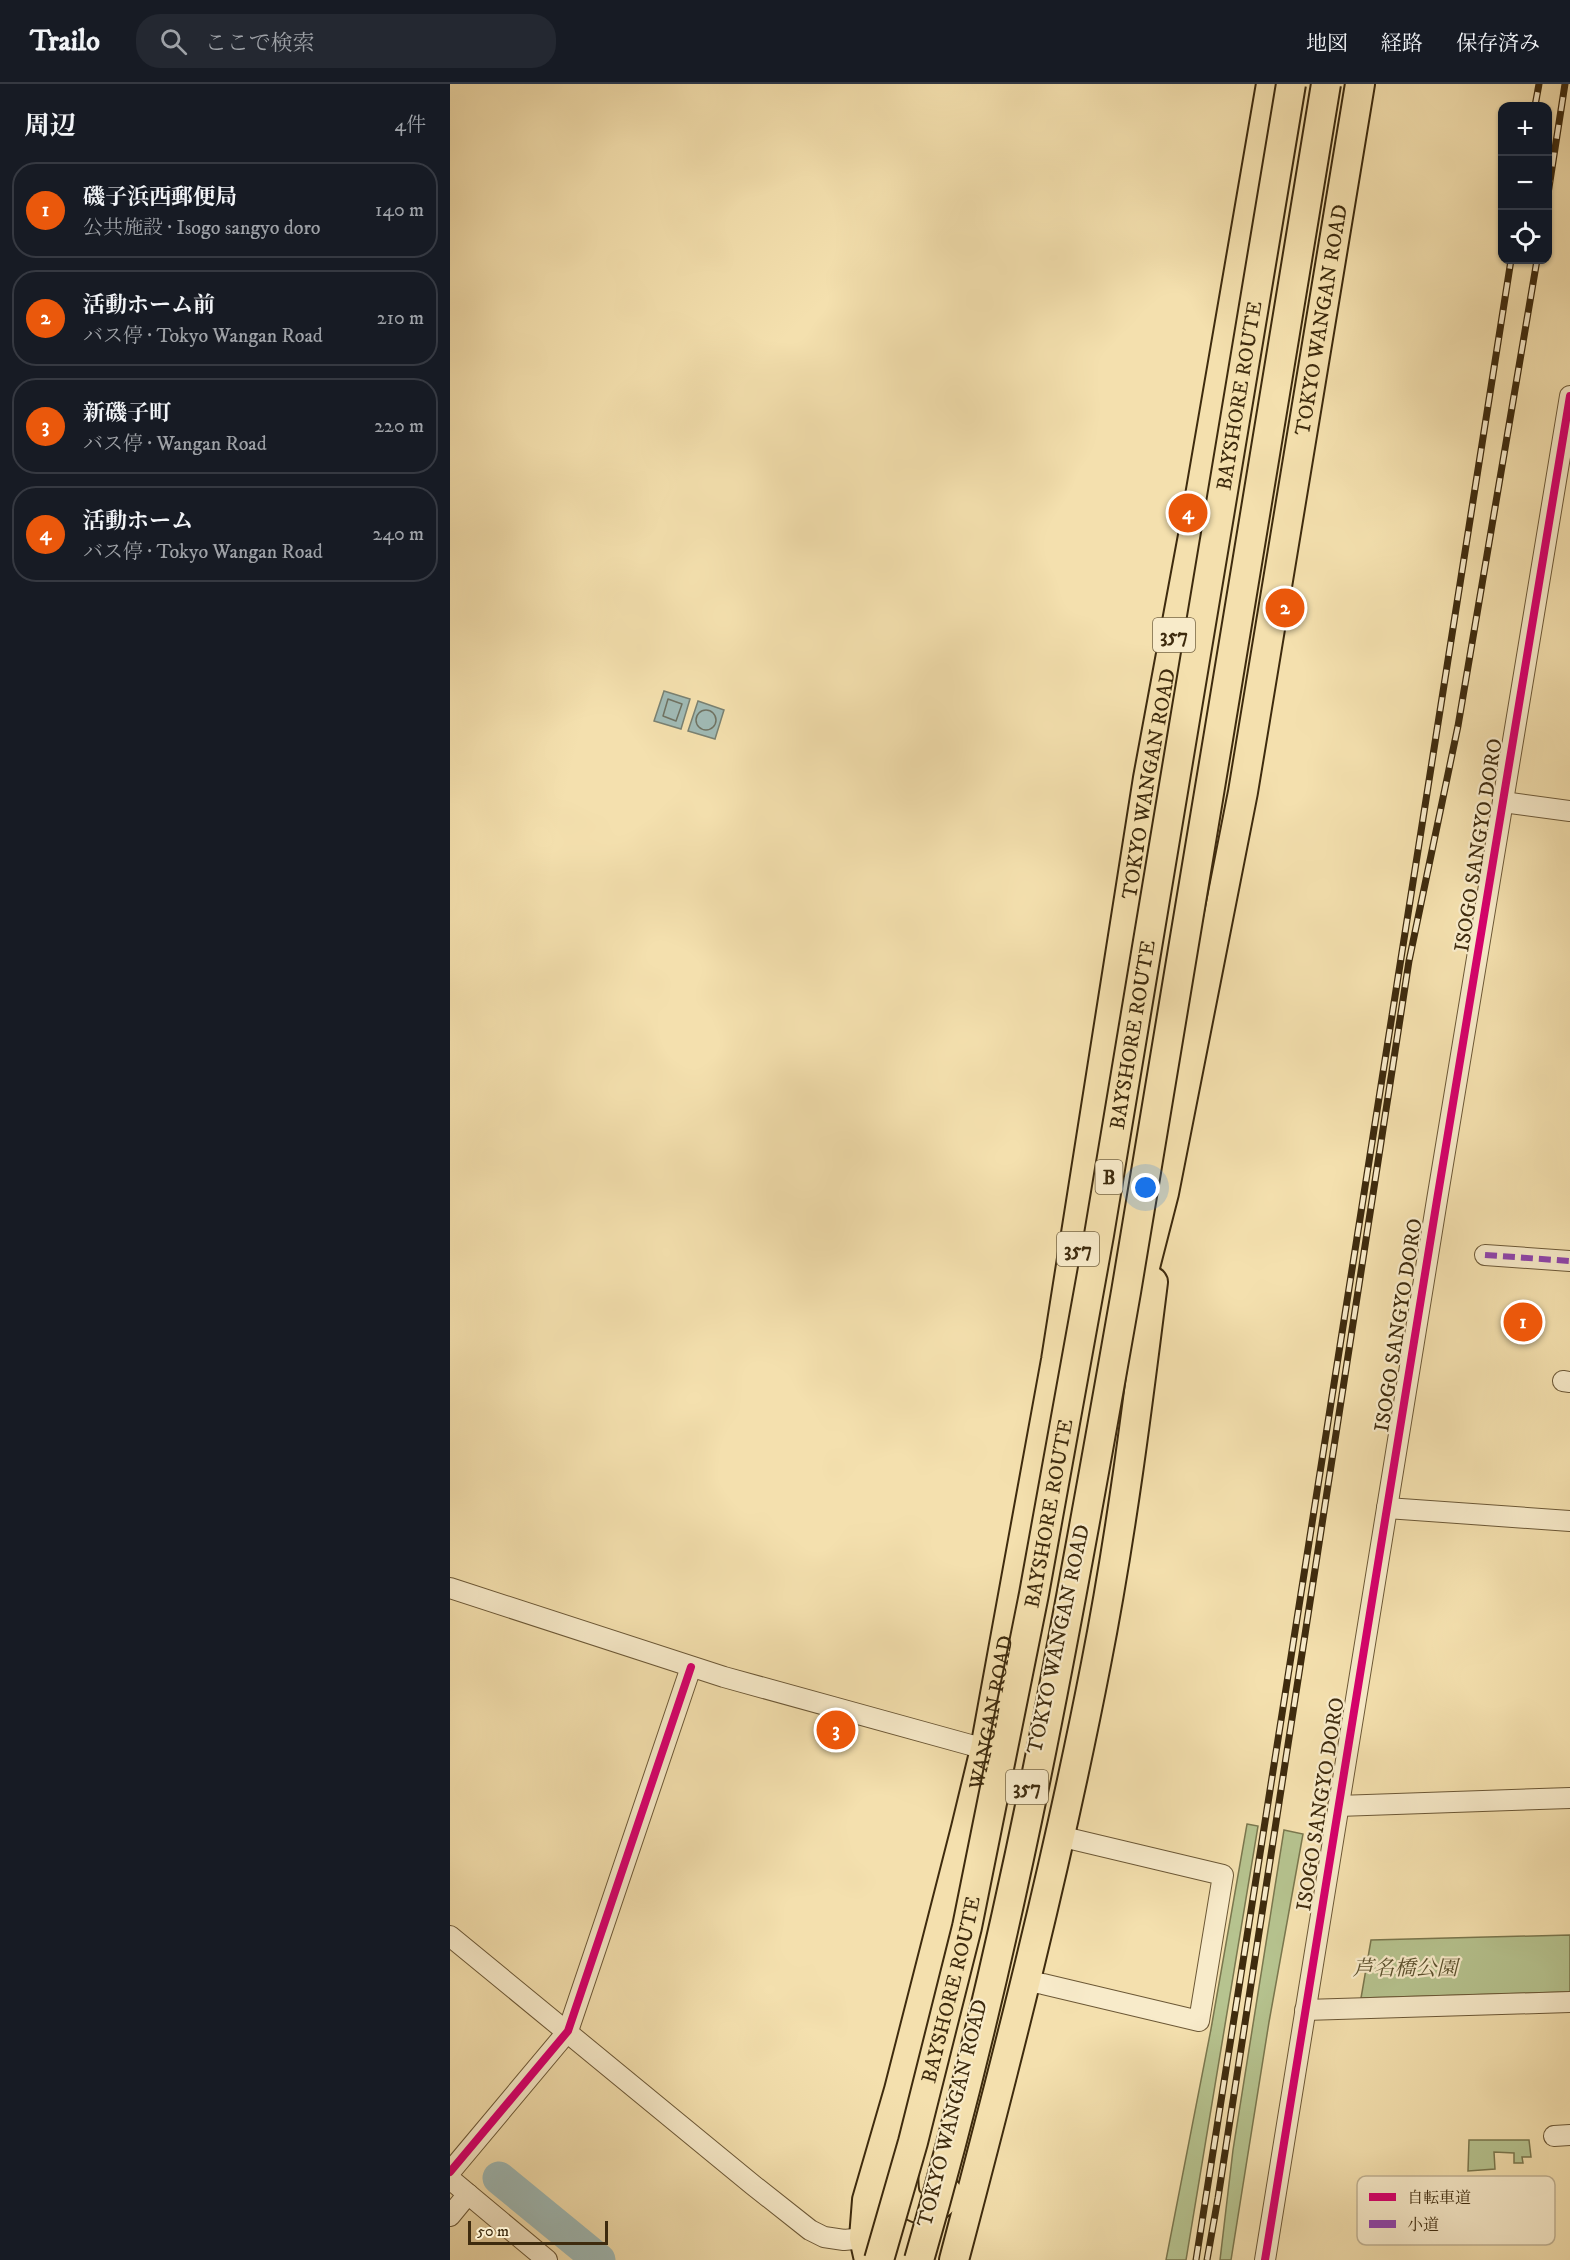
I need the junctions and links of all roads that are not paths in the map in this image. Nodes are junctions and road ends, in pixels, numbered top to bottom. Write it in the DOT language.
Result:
graph roads {
  1 [pos="1271,84"];
  2 [pos="1291,84"];
  3 [pos="1326,84"];
  4 [pos="1360,84"];
  5 [pos="1570,396"];
  6 [pos="1503,802"];
  7 [pos="1570,811"];
  8 [pos="1083,1187"];
  9 [pos="1164,1193"];
  10 [pos="1485,1255"];
  11 [pos="1570,1261"];
  12 [pos="1387,1508"];
  13 [pos="1570,1521"];
  14 [pos="450,1588"];
  15 [pos="691,1667"];
  16 [pos="985,1749"];
  17 [pos="1570,1798"];
  18 [pos="1338,1806"];
  19 [pos="1059,1836"];
  20 [pos="450,1936"];
  21 [pos="1026,1981"];
  22 [pos="1570,2002"];
  23 [pos="1305,2010"];
  24 [pos="568,2031"];
  25 [pos="899,2090"];
  26 [pos="995,2104"];
  27 [pos="450,2172"];
  28 [pos="450,2179"];
  29 [pos="468,2194"];
  30 [pos="450,2216"];
  31 [pos="871,2253"];
  32 [pos="547,2260"];
  33 [pos="887,2260"];
  34 [pos="914,2260"];
  35 [pos="919,2260"];
  36 [pos="954,2260"];
  37 [pos="1265,2260"];
  1 -- 8 [label="highway, TOKYO WANGAN ROAD / 357"];
  2 -- 31 [label="highway, BAYSHORE ROUTE / B, bridge"];
  3 -- 35 [label="highway, BAYSHORE ROUTE / B, bridge"];
  4 -- 9 [label="highway, TOKYO WANGAN ROAD / 357"];
  5 -- 6 [label="street, ISOGO SANGYO DORO"];
  6 -- 7 [label="street"];
  6 -- 12 [label="street, ISOGO SANGYO DORO"];
  8 -- 16 [label="highway, WANGAN ROAD / 357"];
  8 -- 33 [label="highway, TOKYO WANGAN ROAD / 357, bridge"];
  9 -- 19 [label="highway, WANGAN ROAD / 357"];
  9 -- 34 [label="highway, TOKYO WANGAN ROAD / 357, bridge"];
  10 -- 11 [label="street"];
  12 -- 13 [label="street"];
  12 -- 18 [label="street, ISOGO SANGYO DORO"];
  14 -- 15 [label="street"];
  15 -- 16 [label="street"];
  15 -- 24 [label="street"];
  16 -- 25 [label="highway, WANGAN ROAD / 357"];
  17 -- 18 [label="street"];
  18 -- 23 [label="street, ISOGO SANGYO DORO"];
  19 -- 21 [label="highway, WANGAN ROAD / 357"];
  19 -- 21 [label="street"];
  20 -- 24 [label="street"];
  21 -- 26 [label="highway, WANGAN ROAD / 357"];
  22 -- 23 [label="street"];
  23 -- 37 [label="street, ISOGO SANGYO DORO"];
  24 -- 27 [label="street"];
  24 -- 31 [label="street"];
  25 -- 26 [label="highway, WANGAN ROAD / 357"];
  25 -- 31 [label="highway, WANGAN ROAD / 357"];
  26 -- 36 [label="highway, WANGAN ROAD / 357"];
  28 -- 29 [label="street"];
  29 -- 30 [label="street"];
  29 -- 32 [label="street"];
}
